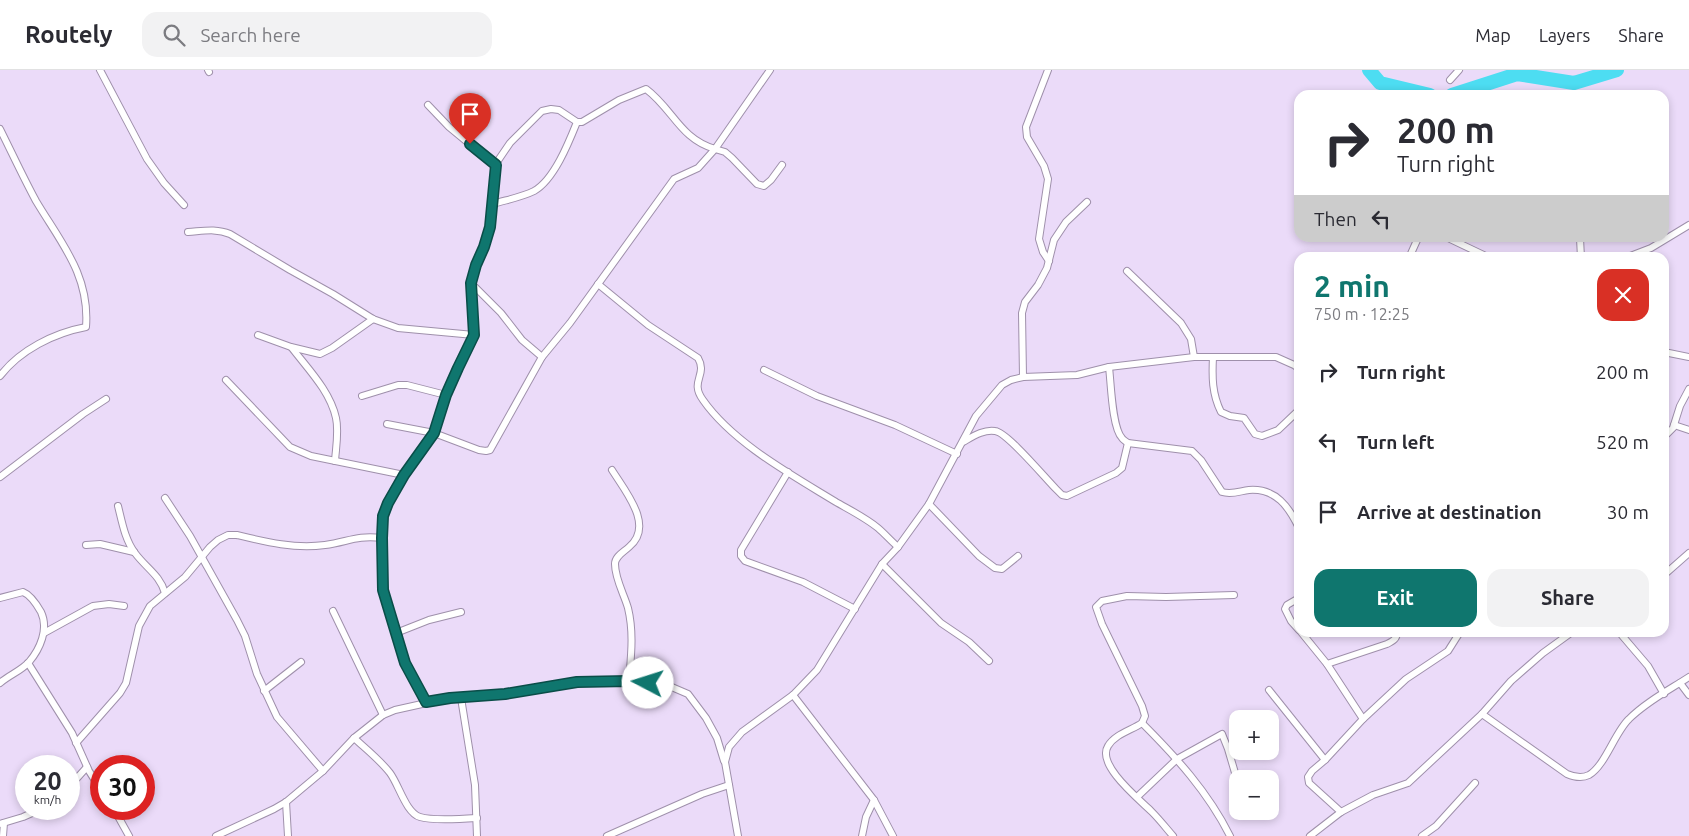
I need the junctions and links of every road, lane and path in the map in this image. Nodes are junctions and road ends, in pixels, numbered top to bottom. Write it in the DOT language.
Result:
graph roads {
  1 [pos="100,70"];
  2 [pos="770,70"];
  3 [pos="1048,70"];
  4 [pos="1459,70"];
  5 [pos="1450,80"];
  6 [pos="428,105"];
  7 [pos="577,122"];
  8 [pos="0,130"];
  9 [pos="716,149"];
  10 [pos="496,165"];
  11 [pos="782,165"];
  12 [pos="1087,202"];
  13 [pos="493,204"];
  14 [pos="184,205"];
  15 [pos="1689,226"];
  16 [pos="188,232"];
  17 [pos="1669,238"];
  18 [pos="1456,242"];
  19 [pos="1661,242"];
  20 [pos="1477,252"];
  21 [pos="1641,252"];
  22 [pos="1049,261"];
  23 [pos="1127,271"];
  24 [pos="471,283"];
  25 [pos="598,284"];
  26 [pos="373,319"];
  27 [pos="258,335"];
  28 [pos="474,335"];
  29 [pos="291,347"];
  30 [pos="1669,353"];
  31 [pos="542,357"];
  32 [pos="1194,357"];
  33 [pos="1213,357"];
  34 [pos="1689,357"];
  35 [pos="1294,365"];
  36 [pos="1109,368"];
  37 [pos="764,370"];
  38 [pos="0,376"];
  39 [pos="1024,376"];
  40 [pos="226,380"];
  41 [pos="1689,389"];
  42 [pos="446,395"];
  43 [pos="362,396"];
  44 [pos="106,399"];
  45 [pos="1294,415"];
  46 [pos="387,424"];
  47 [pos="1674,425"];
  48 [pos="1689,430"];
  49 [pos="1669,431"];
  50 [pos="434,433"];
  51 [pos="962,443"];
  52 [pos="1128,443"];
  53 [pos="957,454"];
  54 [pos="335,461"];
  55 [pos="612,470"];
  56 [pos="788,472"];
  57 [pos="404,475"];
  58 [pos="0,477"];
  59 [pos="165,498"];
  60 [pos="929,504"];
  61 [pos="118,506"];
  62 [pos="1294,520"];
  63 [pos="382,538"];
  64 [pos="86,545"];
  65 [pos="898,547"];
  66 [pos="134,552"];
  67 [pos="1689,554"];
  68 [pos="1018,556"];
  69 [pos="202,559"];
  70 [pos="882,564"];
  71 [pos="1669,571"];
  72 [pos="165,594"];
  73 [pos="1234,595"];
  74 [pos="0,598"];
  75 [pos="1294,601"];
  76 [pos="124,606"];
  77 [pos="855,609"];
  78 [pos="333,611"];
  79 [pos="461,612"];
  80 [pos="1294,624"];
  81 [pos="44,633"];
  82 [pos="396,633"];
  83 [pos="1305,637"];
  84 [pos="1397,637"];
  85 [pos="1457,637"];
  86 [pos="1565,637"];
  87 [pos="1623,637"];
  88 [pos="989,661"];
  89 [pos="301,662"];
  90 [pos="28,663"];
  91 [pos="1327,664"];
  92 [pos="1689,677"];
  93 [pos="629,681"];
  94 [pos="0,683"];
  95 [pos="1680,683"];
  96 [pos="1269,690"];
  97 [pos="264,691"];
  98 [pos="1664,694"];
  99 [pos="793,695"];
  100 [pos="1689,695"];
  101 [pos="461,698"];
  102 [pos="426,702"];
  103 [pos="1482,714"];
  104 [pos="384,715"];
  105 [pos="1363,720"];
  106 [pos="1142,722"];
  107 [pos="354,738"];
  108 [pos="76,743"];
  109 [pos="1177,759"];
  110 [pos="1325,760"];
  111 [pos="725,762"];
  112 [pos="87,767"];
  113 [pos="1234,770"];
  114 [pos="323,771"];
  115 [pos="90,772"];
  116 [pos="80,775"];
  117 [pos="1475,783"];
  118 [pos="729,785"];
  119 [pos="1137,797"];
  120 [pos="874,800"];
  121 [pos="286,802"];
  122 [pos="1341,812"];
  123 [pos="477,818"];
  124 [pos="15,819"];
  125 [pos="120,820"];
  126 [pos="2,823"];
  127 [pos="3,836"];
  128 [pos="129,836"];
  129 [pos="216,836"];
  130 [pos="288,836"];
  131 [pos="477,836"];
  132 [pos="607,836"];
  133 [pos="738,836"];
  134 [pos="862,836"];
  135 [pos="893,836"];
  136 [pos="1172,836"];
  137 [pos="1230,836"];
  138 [pos="1310,836"];
  139 [pos="1422,836"];
  1 -- 14 [label="street"];
  2 -- 9 [label="street"];
  3 -- 22 [label="street"];
  4 -- 5 [label="street"];
  6 -- 10 [label="street"];
  7 -- 9 [label="street"];
  7 -- 10 [label="street"];
  7 -- 13 [label="street"];
  8 -- 38 [label="street"];
  9 -- 11 [label="street"];
  9 -- 25 [label="street"];
  10 -- 13 [label="street"];
  12 -- 22 [label="street"];
  13 -- 24 [label="street"];
  15 -- 17 [label="street"];
  16 -- 26 [label="street"];
  18 -- 20 [label="street"];
  19 -- 21 [label="street"];
  22 -- 39 [label="street"];
  23 -- 32 [label="street"];
  24 -- 28 [label="street"];
  24 -- 31 [label="street"];
  25 -- 31 [label="street"];
  25 -- 56 [label="street"];
  26 -- 28 [label="street"];
  26 -- 29 [label="street"];
  27 -- 29 [label="street"];
  28 -- 42 [label="street"];
  29 -- 54 [label="street"];
  30 -- 34 [label="street"];
  31 -- 50 [label="street"];
  32 -- 33 [label="street"];
  32 -- 36 [label="street"];
  33 -- 35 [label="street"];
  33 -- 45 [label="street"];
  36 -- 39 [label="street"];
  36 -- 52 [label="street"];
  37 -- 53 [label="street"];
  39 -- 51 [label="street"];
  40 -- 54 [label="street"];
  41 -- 47 [label="street"];
  42 -- 43 [label="street"];
  42 -- 50 [label="street"];
  44 -- 58 [label="street"];
  46 -- 50 [label="street"];
  47 -- 48 [label="street"];
  47 -- 49 [label="street"];
  50 -- 57 [label="street"];
  51 -- 52 [label="street"];
  51 -- 53 [label="street"];
  52 -- 62 [label="street"];
  53 -- 60 [label="street"];
  54 -- 57 [label="street"];
  55 -- 93 [label="street"];
  56 -- 65 [label="street"];
  56 -- 77 [label="street"];
  57 -- 63 [label="street"];
  59 -- 69 [label="street"];
  60 -- 65 [label="street"];
  60 -- 68 [label="street"];
  61 -- 66 [label="street"];
  63 -- 69 [label="street"];
  63 -- 82 [label="street"];
  64 -- 66 [label="street"];
  65 -- 70 [label="street"];
  66 -- 72 [label="street"];
  67 -- 71 [label="street"];
  69 -- 72 [label="street"];
  69 -- 97 [label="street"];
  70 -- 77 [label="street"];
  70 -- 88 [label="street"];
  72 -- 108 [label="street"];
  73 -- 106 [label="street"];
  74 -- 81 [label="street"];
  75 -- 80 [label="street"];
  76 -- 81 [label="street"];
  77 -- 99 [label="street"];
  78 -- 104 [label="street"];
  79 -- 82 [label="street"];
  81 -- 90 [label="street"];
  82 -- 102 [label="street"];
  83 -- 91 [label="street"];
  84 -- 91 [label="street"];
  85 -- 105 [label="street"];
  86 -- 103 [label="street"];
  87 -- 98 [label="street"];
  89 -- 97 [label="street"];
  90 -- 94 [label="street"];
  90 -- 108 [label="street"];
  91 -- 105 [label="street"];
  92 -- 95 [label="street"];
  93 -- 101 [label="street"];
  93 -- 111 [label="street"];
  95 -- 98 [label="street"];
  95 -- 100 [label="street"];
  96 -- 110 [label="street"];
  97 -- 114 [label="street"];
  98 -- 103 [label="street"];
  99 -- 111 [label="street"];
  99 -- 120 [label="street"];
  101 -- 102 [label="street"];
  101 -- 123 [label="street"];
  102 -- 104 [label="street"];
  103 -- 122 [label="street"];
  104 -- 107 [label="street"];
  105 -- 110 [label="street"];
  106 -- 109 [label="street"];
  106 -- 119 [label="street"];
  107 -- 114 [label="street"];
  107 -- 123 [label="street"];
  108 -- 112 [label="street"];
  109 -- 113 [label="street"];
  109 -- 119 [label="street"];
  109 -- 137 [label="street"];
  110 -- 122 [label="street"];
  111 -- 118 [label="street"];
  112 -- 115 [label="street"];
  112 -- 116 [label="street"];
  114 -- 121 [label="street"];
  117 -- 139 [label="street"];
  118 -- 132 [label="street"];
  118 -- 133 [label="street"];
  119 -- 136 [label="street"];
  120 -- 134 [label="street"];
  120 -- 135 [label="street"];
  121 -- 129 [label="street"];
  121 -- 130 [label="street"];
  122 -- 138 [label="street"];
  123 -- 131 [label="street"];
  124 -- 126 [label="street"];
  125 -- 128 [label="street"];
  126 -- 127 [label="street"];
}
